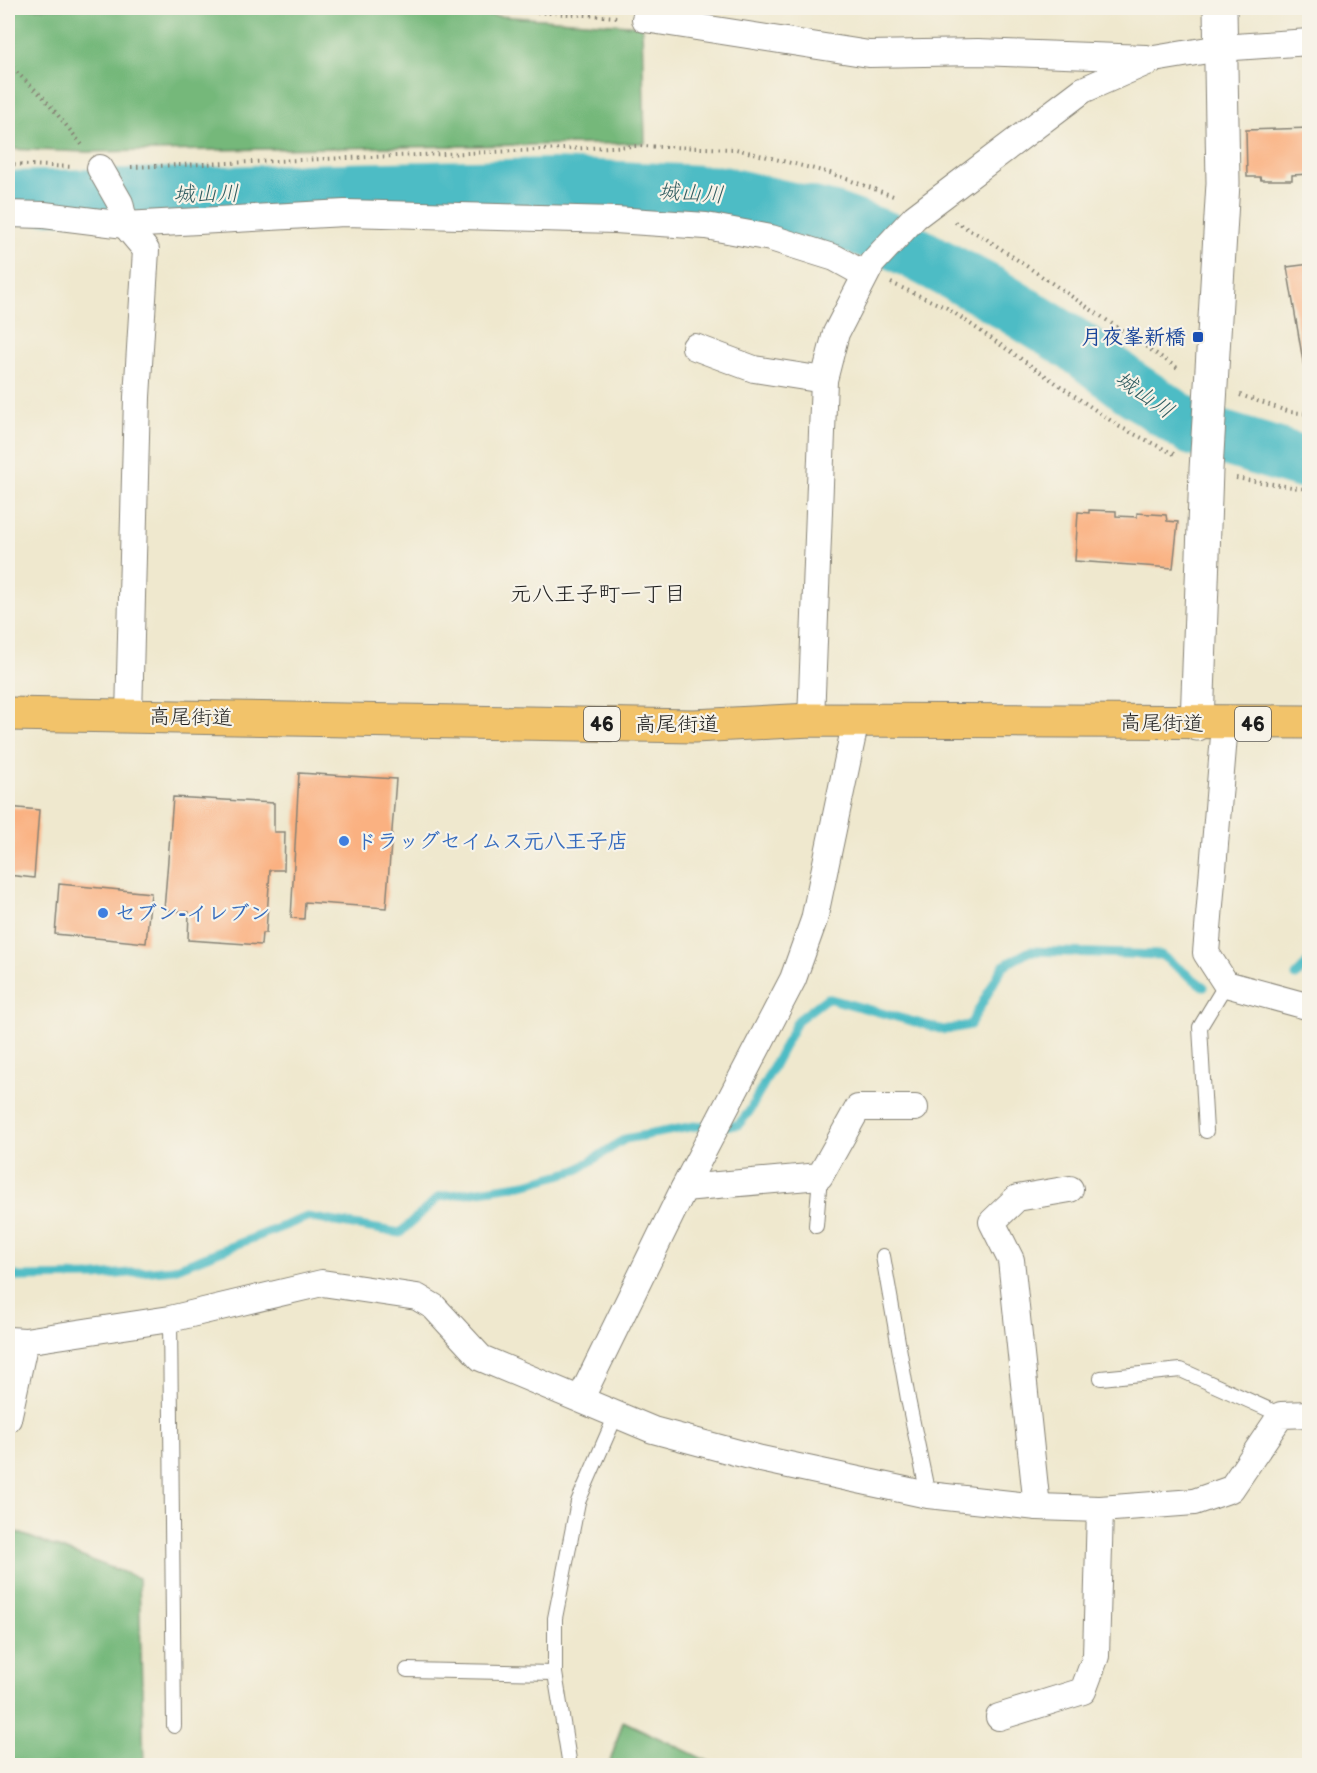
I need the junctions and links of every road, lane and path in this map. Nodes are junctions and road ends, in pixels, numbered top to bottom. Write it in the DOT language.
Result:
graph roads {
  1 [pos="465,8"];
  2 [pos="1220,9"];
  3 [pos="645,19"];
  4 [pos="1310,42"];
  5 [pos="1220,48"];
  6 [pos="1154,59"];
  7 [pos="8,64"];
  8 [pos="8,164"];
  9 [pos="102,172"];
  10 [pos="8,214"];
  11 [pos="123,214"];
  12 [pos="868,269"];
  13 [pos="695,347"];
  14 [pos="824,380"];
  15 [pos="1211,395"];
  16 [pos="1310,414"];
  17 [pos="1206,466"];
  18 [pos="1310,490"];
  19 [pos="8,714"];
  20 [pos="129,716"];
  21 [pos="811,720"];
  22 [pos="856,720"];
  23 [pos="1310,723"];
  24 [pos="1211,724"];
  25 [pos="1226,984"];
  26 [pos="1310,1007"];
  27 [pos="915,1108"];
  28 [pos="1206,1131"];
  29 [pos="820,1176"];
  30 [pos="684,1188"];
  31 [pos="1070,1189"];
  32 [pos="816,1226"];
  33 [pos="883,1256"];
  34 [pos="170,1319"];
  35 [pos="16,1340"];
  36 [pos="1101,1378"];
  37 [pos="581,1398"];
  38 [pos="1310,1414"];
  39 [pos="616,1415"];
  40 [pos="1281,1415"];
  41 [pos="8,1419"];
  42 [pos="928,1495"];
  43 [pos="1037,1507"];
  44 [pos="1100,1509"];
  45 [pos="407,1670"];
  46 [pos="555,1672"];
  47 [pos="999,1717"];
  48 [pos="174,1726"];
  49 [pos="570,1766"];
  1 -- 3 [label="path"];
  2 -- 5 [label="street"];
  3 -- 6 [label="street"];
  4 -- 5 [label="street"];
  5 -- 6 [label="street"];
  5 -- 15 [label="street"];
  6 -- 12 [label="street"];
  7 -- 9 [label="path"];
  8 -- 9 [label="path"];
  9 -- 11 [label="street"];
  10 -- 11 [label="street"];
  11 -- 12 [label="street"];
  11 -- 20 [label="street"];
  12 -- 14 [label="street"];
  12 -- 17 [label="path"];
  13 -- 14 [label="street"];
  14 -- 21 [label="street"];
  15 -- 16 [label="path"];
  15 -- 17 [label="street"];
  17 -- 18 [label="path"];
  17 -- 24 [label="street"];
  19 -- 20 [label="main road, 高尾街道 / 46"];
  20 -- 21 [label="main road, 高尾街道 / 46"];
  21 -- 22 [label="main road, 高尾街道 / 46"];
  22 -- 24 [label="main road, 高尾街道 / 46"];
  22 -- 30 [label="street"];
  23 -- 24 [label="main road, 高尾街道 / 46"];
  24 -- 25 [label="street"];
  25 -- 26 [label="street"];
  25 -- 28 [label="lane"];
  27 -- 29 [label="street"];
  29 -- 30 [label="street"];
  29 -- 32 [label="lane"];
  30 -- 37 [label="street"];
  31 -- 43 [label="street"];
  33 -- 42 [label="lane"];
  34 -- 35 [label="street"];
  34 -- 37 [label="street"];
  34 -- 48 [label="lane"];
  35 -- 41 [label="street"];
  36 -- 40 [label="lane"];
  37 -- 39 [label="street"];
  38 -- 40 [label="street"];
  39 -- 42 [label="street"];
  39 -- 46 [label="lane"];
  40 -- 44 [label="street"];
  42 -- 43 [label="street"];
  43 -- 44 [label="street"];
  44 -- 47 [label="street"];
  45 -- 46 [label="lane"];
  46 -- 49 [label="lane"];
}
